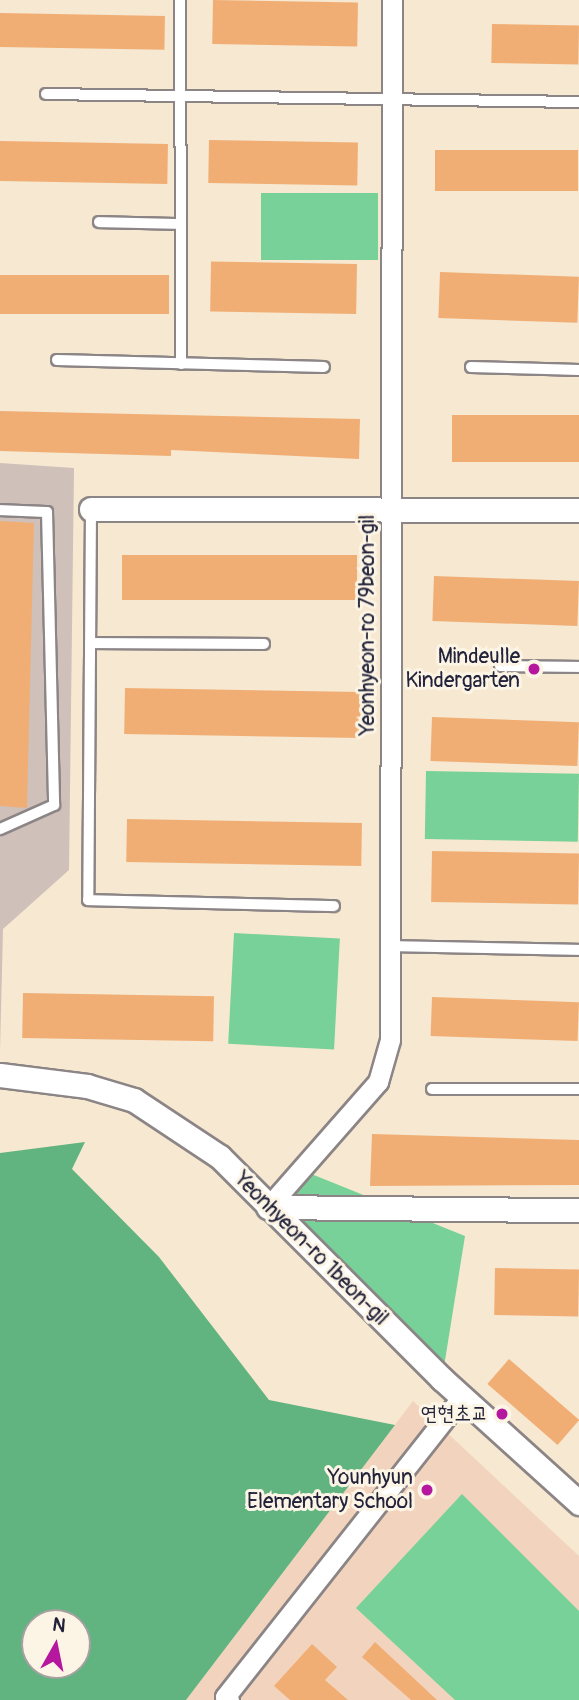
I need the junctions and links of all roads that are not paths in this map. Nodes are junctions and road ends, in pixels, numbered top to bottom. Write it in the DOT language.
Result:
graph roads {
  1 [pos="180,0"];
  2 [pos="392,0"];
  3 [pos="46,94"];
  4 [pos="180,96"];
  5 [pos="389,100"];
  6 [pos="579,102"];
  7 [pos="99,222"];
  8 [pos="181,224"];
  9 [pos="57,360"];
  10 [pos="181,364"];
  11 [pos="324,367"];
  12 [pos="471,367"];
  13 [pos="579,370"];
  14 [pos="91,509"];
  15 [pos="0,510"];
  16 [pos="579,510"];
  17 [pos="390,511"];
  18 [pos="90,643"];
  19 [pos="264,644"];
  20 [pos="500,666"];
  21 [pos="579,667"];
  22 [pos="0,829"];
  23 [pos="334,906"];
  24 [pos="392,946"];
  25 [pos="579,950"];
  26 [pos="0,1075"];
  27 [pos="432,1089"];
  28 [pos="579,1089"];
  29 [pos="268,1207"];
  30 [pos="579,1210"];
  31 [pos="462,1397"];
  32 [pos="579,1503"];
  33 [pos="229,1700"];
  1 -- 4 [label="lane"];
  2 -- 5 [label="street, Yeonhyeon-ro 79beon-gil"];
  3 -- 4 [label="lane"];
  4 -- 5 [label="lane"];
  4 -- 8 [label="lane"];
  5 -- 6 [label="lane"];
  5 -- 17 [label="street, Yeonhyeon-ro 79beon-gil"];
  7 -- 8 [label="lane"];
  8 -- 10 [label="lane"];
  9 -- 10 [label="lane"];
  10 -- 11 [label="lane"];
  12 -- 13 [label="lane"];
  14 -- 17 [label="street"];
  14 -- 18 [label="lane"];
  15 -- 22 [label="lane"];
  16 -- 17 [label="street"];
  17 -- 24 [label="street, Yeonhyeon-ro 79beon-gil"];
  18 -- 19 [label="lane"];
  18 -- 23 [label="lane"];
  20 -- 21 [label="lane"];
  24 -- 25 [label="lane"];
  24 -- 29 [label="street, Yeonhyeon-ro 79beon-gil"];
  26 -- 29 [label="street, Yeonhyeon-ro 1beon-gil"];
  27 -- 28 [label="lane"];
  29 -- 30 [label="street"];
  29 -- 31 [label="street, Yeonhyeon-ro 1beon-gil"];
  31 -- 32 [label="street, Yeonhyeon-ro 1beon-gil"];
  31 -- 33 [label="street"];
}
